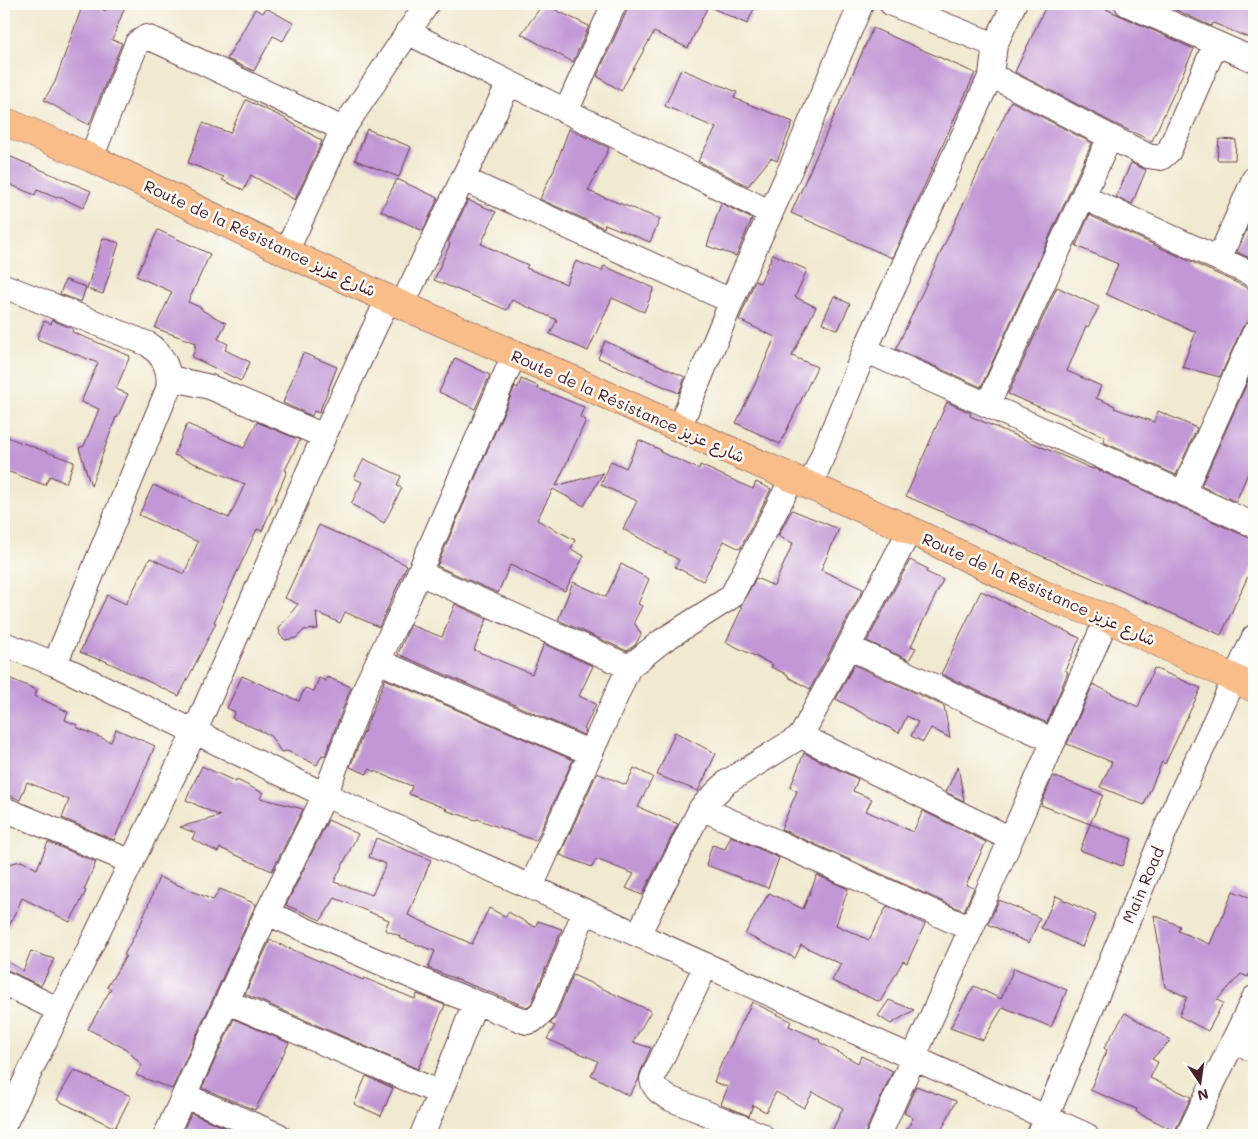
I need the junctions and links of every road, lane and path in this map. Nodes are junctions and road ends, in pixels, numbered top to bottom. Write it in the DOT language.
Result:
graph roads {
  1 [pos="427,4"];
  2 [pos="614,4"];
  3 [pos="862,4"];
  4 [pos="892,4"];
  5 [pos="1014,4"];
  6 [pos="1127,4"];
  7 [pos="1154,9"];
  8 [pos="407,32"];
  9 [pos="1216,43"];
  10 [pos="995,45"];
  11 [pos="1254,60"];
  12 [pos="991,75"];
  13 [pos="509,83"];
  14 [pos="566,112"];
  15 [pos="4,121"];
  16 [pos="343,129"];
  17 [pos="1110,137"];
  18 [pos="91,158"];
  19 [pos="463,179"];
  20 [pos="1254,179"];
  21 [pos="1083,197"];
  22 [pos="771,213"];
  23 [pos="286,252"];
  24 [pos="1219,259"];
  25 [pos="1254,274"];
  26 [pos="4,286"];
  27 [pos="731,301"];
  28 [pos="395,302"];
  29 [pos="1254,334"];
  30 [pos="866,350"];
  31 [pos="514,354"];
  32 [pos="170,378"];
  33 [pos="988,404"];
  34 [pos="679,428"];
  35 [pos="324,436"];
  36 [pos="801,483"];
  37 [pos="1183,493"];
  38 [pos="1254,525"];
  39 [pos="910,530"];
  40 [pos="419,573"];
  41 [pos="1106,618"];
  42 [pos="1254,637"];
  43 [pos="4,644"];
  44 [pos="848,647"];
  45 [pos="378,661"];
  46 [pos="55,664"];
  47 [pos="629,667"];
  48 [pos="1245,684"];
  49 [pos="194,733"];
  50 [pos="801,736"];
  51 [pos="1054,741"];
  52 [pos="591,753"];
  53 [pos="325,795"];
  54 [pos="700,808"];
  55 [pos="4,809"];
  56 [pos="1011,839"];
  57 [pos="132,862"];
  58 [pos="531,887"];
  59 [pos="585,911"];
  60 [pos="267,914"];
  61 [pos="971,929"];
  62 [pos="638,935"];
  63 [pos="706,965"];
  64 [pos="4,983"];
  65 [pos="1254,998"];
  66 [pos="228,1002"];
  67 [pos="475,1003"];
  68 [pos="59,1010"];
  69 [pos="1244,1046"];
  70 [pos="913,1057"];
  71 [pos="440,1093"];
  72 [pos="184,1096"];
  73 [pos="5,1118"];
  74 [pos="1043,1126"];
  75 [pos="166,1135"];
  76 [pos="278,1135"];
  77 [pos="422,1135"];
  78 [pos="761,1135"];
  79 [pos="879,1135"];
  80 [pos="1086,1135"];
  81 [pos="1188,1135"];
  1 -- 8 [label="street"];
  2 -- 14 [label="street"];
  3 -- 22 [label="street"];
  4 -- 10 [label="street"];
  5 -- 10 [label="street"];
  6 -- 7 [label="street"];
  7 -- 9 [label="street"];
  8 -- 13 [label="street"];
  8 -- 16 [label="street"];
  9 -- 11 [label="street"];
  9 -- 17 [label="street"];
  10 -- 12 [label="street"];
  12 -- 17 [label="street"];
  12 -- 30 [label="street"];
  13 -- 14 [label="street"];
  13 -- 19 [label="street"];
  14 -- 22 [label="street"];
  15 -- 18 [label="main road, Route de la Résistance شارع عزيز"];
  16 -- 18 [label="street"];
  16 -- 23 [label="street"];
  17 -- 21 [label="street"];
  18 -- 23 [label="main road, Route de la Résistance شارع عزيز"];
  19 -- 27 [label="street"];
  19 -- 28 [label="street"];
  20 -- 24 [label="street"];
  21 -- 24 [label="street"];
  21 -- 33 [label="street"];
  22 -- 27 [label="street"];
  23 -- 28 [label="main road, Route de la Résistance شارع عزيز"];
  24 -- 25 [label="street"];
  26 -- 32 [label="street"];
  27 -- 34 [label="street"];
  28 -- 31 [label="main road, Route de la Résistance شارع عزيز"];
  28 -- 35 [label="street"];
  29 -- 37 [label="street"];
  30 -- 33 [label="street"];
  30 -- 36 [label="street"];
  31 -- 34 [label="main road, Route de la Résistance شارع عزيز"];
  31 -- 40 [label="street"];
  32 -- 35 [label="street"];
  32 -- 46 [label="street"];
  33 -- 37 [label="street"];
  34 -- 36 [label="main road, Route de la Résistance شارع عزيز"];
  35 -- 49 [label="street"];
  36 -- 39 [label="main road, Route de la Résistance شارع عزيز"];
  36 -- 47 [label="street"];
  37 -- 38 [label="street"];
  39 -- 41 [label="main road, Route de la Résistance شارع عزيز"];
  39 -- 44 [label="street"];
  40 -- 45 [label="street"];
  40 -- 47 [label="street"];
  41 -- 48 [label="main road, Route de la Résistance شارع عزيز"];
  41 -- 51 [label="street"];
  42 -- 48 [label="street, Main Road"];
  43 -- 46 [label="street"];
  44 -- 50 [label="street"];
  44 -- 51 [label="street"];
  45 -- 52 [label="street"];
  45 -- 53 [label="street"];
  46 -- 49 [label="street"];
  47 -- 52 [label="street"];
  48 -- 74 [label="street, Main Road"];
  49 -- 53 [label="street"];
  49 -- 57 [label="street"];
  50 -- 54 [label="street"];
  50 -- 56 [label="street"];
  51 -- 56 [label="street"];
  52 -- 58 [label="street"];
  53 -- 58 [label="street"];
  53 -- 60 [label="street"];
  54 -- 61 [label="street"];
  54 -- 62 [label="street"];
  55 -- 57 [label="street"];
  56 -- 61 [label="street"];
  57 -- 68 [label="street"];
  58 -- 59 [label="street"];
  59 -- 62 [label="street"];
  59 -- 67 [label="street"];
  60 -- 66 [label="street"];
  60 -- 67 [label="street"];
  61 -- 70 [label="street"];
  62 -- 63 [label="street"];
  63 -- 70 [label="street"];
  63 -- 78 [label="street"];
  64 -- 68 [label="street"];
  65 -- 69 [label="street"];
  66 -- 71 [label="street"];
  66 -- 72 [label="street"];
  67 -- 71 [label="street"];
  68 -- 73 [label="street"];
  69 -- 81 [label="street"];
  70 -- 74 [label="street"];
  70 -- 79 [label="street"];
  71 -- 77 [label="street"];
  72 -- 75 [label="street"];
  72 -- 76 [label="street"];
  74 -- 80 [label="street"];
}
